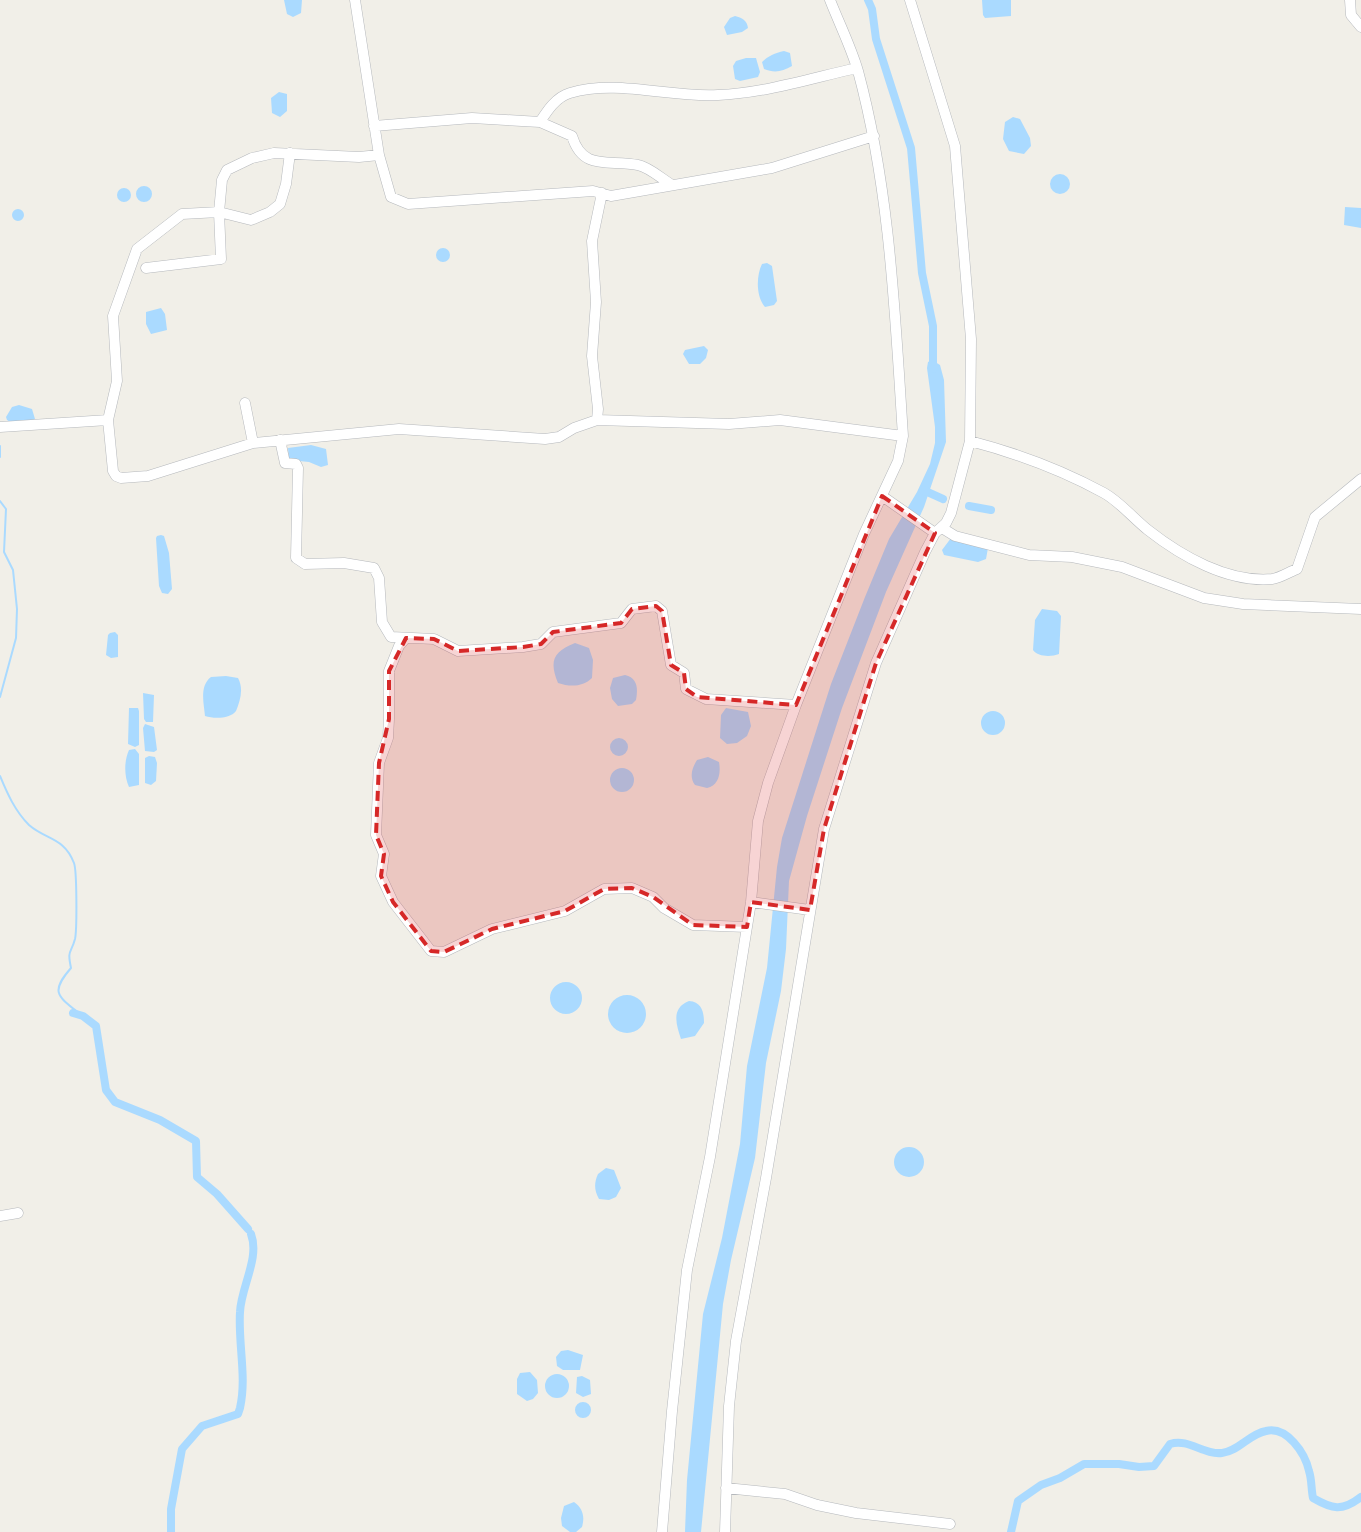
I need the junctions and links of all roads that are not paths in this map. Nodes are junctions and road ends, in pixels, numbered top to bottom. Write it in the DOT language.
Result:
graph roads {
  1 [pos="355,0"];
  2 [pos="830,0"];
  3 [pos="910,0"];
  4 [pos="1350,0"];
  5 [pos="1361,27"];
  6 [pos="857,68"];
  7 [pos="540,122"];
  8 [pos="374,126"];
  9 [pos="874,136"];
  10 [pos="290,154"];
  11 [pos="379,155"];
  12 [pos="672,185"];
  13 [pos="602,193"];
  14 [pos="219,212"];
  15 [pos="146,268"];
  16 [pos="245,403"];
  17 [pos="108,420"];
  18 [pos="598,420"];
  19 [pos="0,427"];
  20 [pos="903,436"];
  21 [pos="280,440"];
  22 [pos="970,441"];
  23 [pos="253,443"];
  24 [pos="1361,479"];
  25 [pos="882,496"];
  26 [pos="938,531"];
  27 [pos="1361,609"];
  28 [pos="406,638"];
  29 [pos="796,705"];
  30 [pos="751,902"];
  31 [pos="810,910"];
  32 [pos="747,926"];
  33 [pos="18,1213"];
  34 [pos="0,1216"];
  35 [pos="726,1488"];
  36 [pos="950,1524"];
  37 [pos="662,1532"];
  38 [pos="725,1532"];
  1 -- 8 [label="street"];
  2 -- 6 [label="street"];
  3 -- 22 [label="street"];
  4 -- 5 [label="street"];
  6 -- 7 [label="street"];
  6 -- 9 [label="street"];
  7 -- 8 [label="street"];
  7 -- 12 [label="street"];
  8 -- 11 [label="street"];
  9 -- 12 [label="street"];
  9 -- 20 [label="street"];
  10 -- 11 [label="street"];
  10 -- 14 [label="street"];
  10 -- 14 [label="street"];
  11 -- 13 [label="street"];
  12 -- 13 [label="street"];
  13 -- 18 [label="street"];
  14 -- 15 [label="street"];
  14 -- 17 [label="street"];
  16 -- 23 [label="street"];
  17 -- 19 [label="street"];
  17 -- 23 [label="street"];
  18 -- 20 [label="street"];
  18 -- 21 [label="street"];
  20 -- 25 [label="street"];
  21 -- 23 [label="street"];
  21 -- 28 [label="street"];
  22 -- 24 [label="street"];
  22 -- 26 [label="street"];
  25 -- 26 [label="street"];
  25 -- 29 [label="street"];
  26 -- 27 [label="street"];
  26 -- 31 [label="street"];
  28 -- 29 [label="street"];
  28 -- 32 [label="street"];
  29 -- 30 [label="street"];
  30 -- 31 [label="street"];
  30 -- 32 [label="street"];
  31 -- 35 [label="street"];
  32 -- 37 [label="street"];
  33 -- 34 [label="street"];
  35 -- 36 [label="street"];
  35 -- 38 [label="street"];
}
